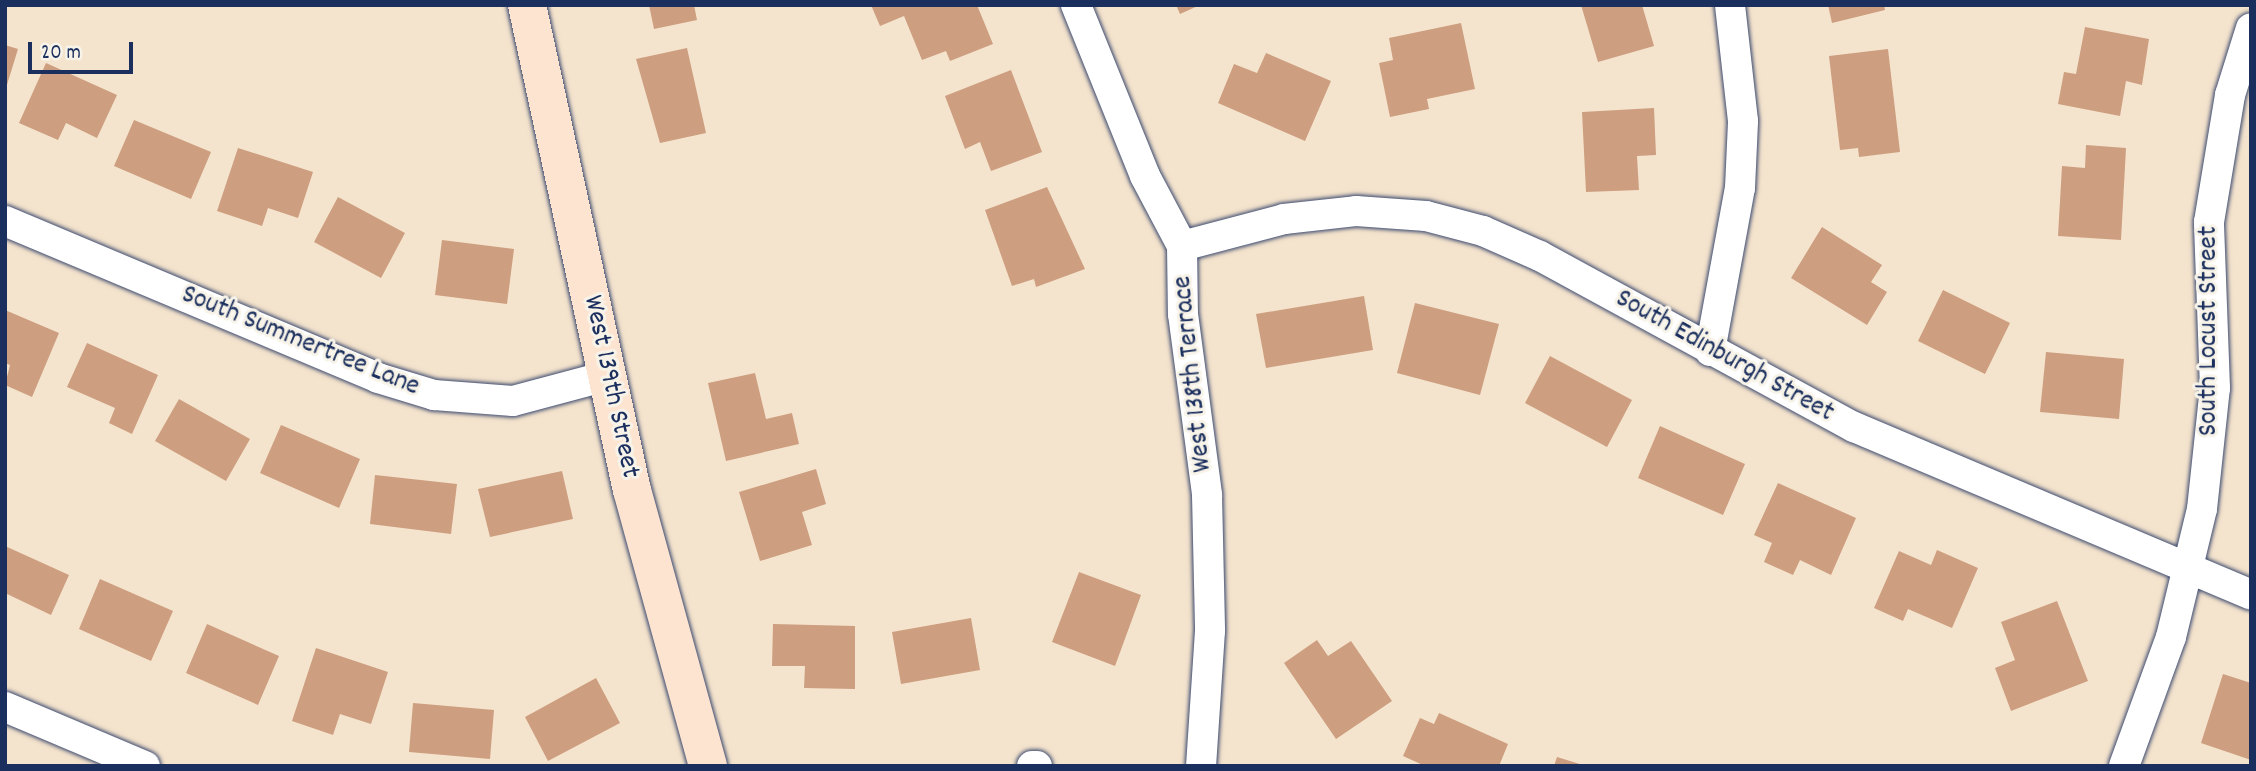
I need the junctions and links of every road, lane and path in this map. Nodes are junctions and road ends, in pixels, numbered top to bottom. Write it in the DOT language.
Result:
graph roads {
  1 [pos="527,5"];
  2 [pos="1076,5"];
  3 [pos="1730,5"];
  4 [pos="2251,29"];
  5 [pos="2240,97"];
  6 [pos="5,221"];
  7 [pos="1182,246"];
  8 [pos="1710,351"];
  9 [pos="606,376"];
  10 [pos="2186,567"];
  11 [pos="2251,595"];
  12 [pos="5,707"];
  13 [pos="145,766"];
  14 [pos="708,766"];
  15 [pos="1032,766"];
  16 [pos="1037,766"];
  17 [pos="1201,766"];
  18 [pos="2124,766"];
  1 -- 9 [label="street, West 139th Street"];
  2 -- 7 [label="street, West 138th Terrace"];
  3 -- 8 [label="street"];
  4 -- 5 [label="street, South Locust Street"];
  5 -- 10 [label="street, South Locust Street"];
  6 -- 9 [label="street, South Summertree Lane"];
  7 -- 8 [label="street, South Edinburgh Street"];
  7 -- 17 [label="street, West 138th Terrace"];
  8 -- 10 [label="street, South Edinburgh Street"];
  9 -- 14 [label="street, West 139th Street"];
  10 -- 11 [label="street, South Edinburgh Street"];
  10 -- 18 [label="street, South Locust Street"];
  12 -- 13 [label="street"];
  15 -- 16 [label="street"];
}
